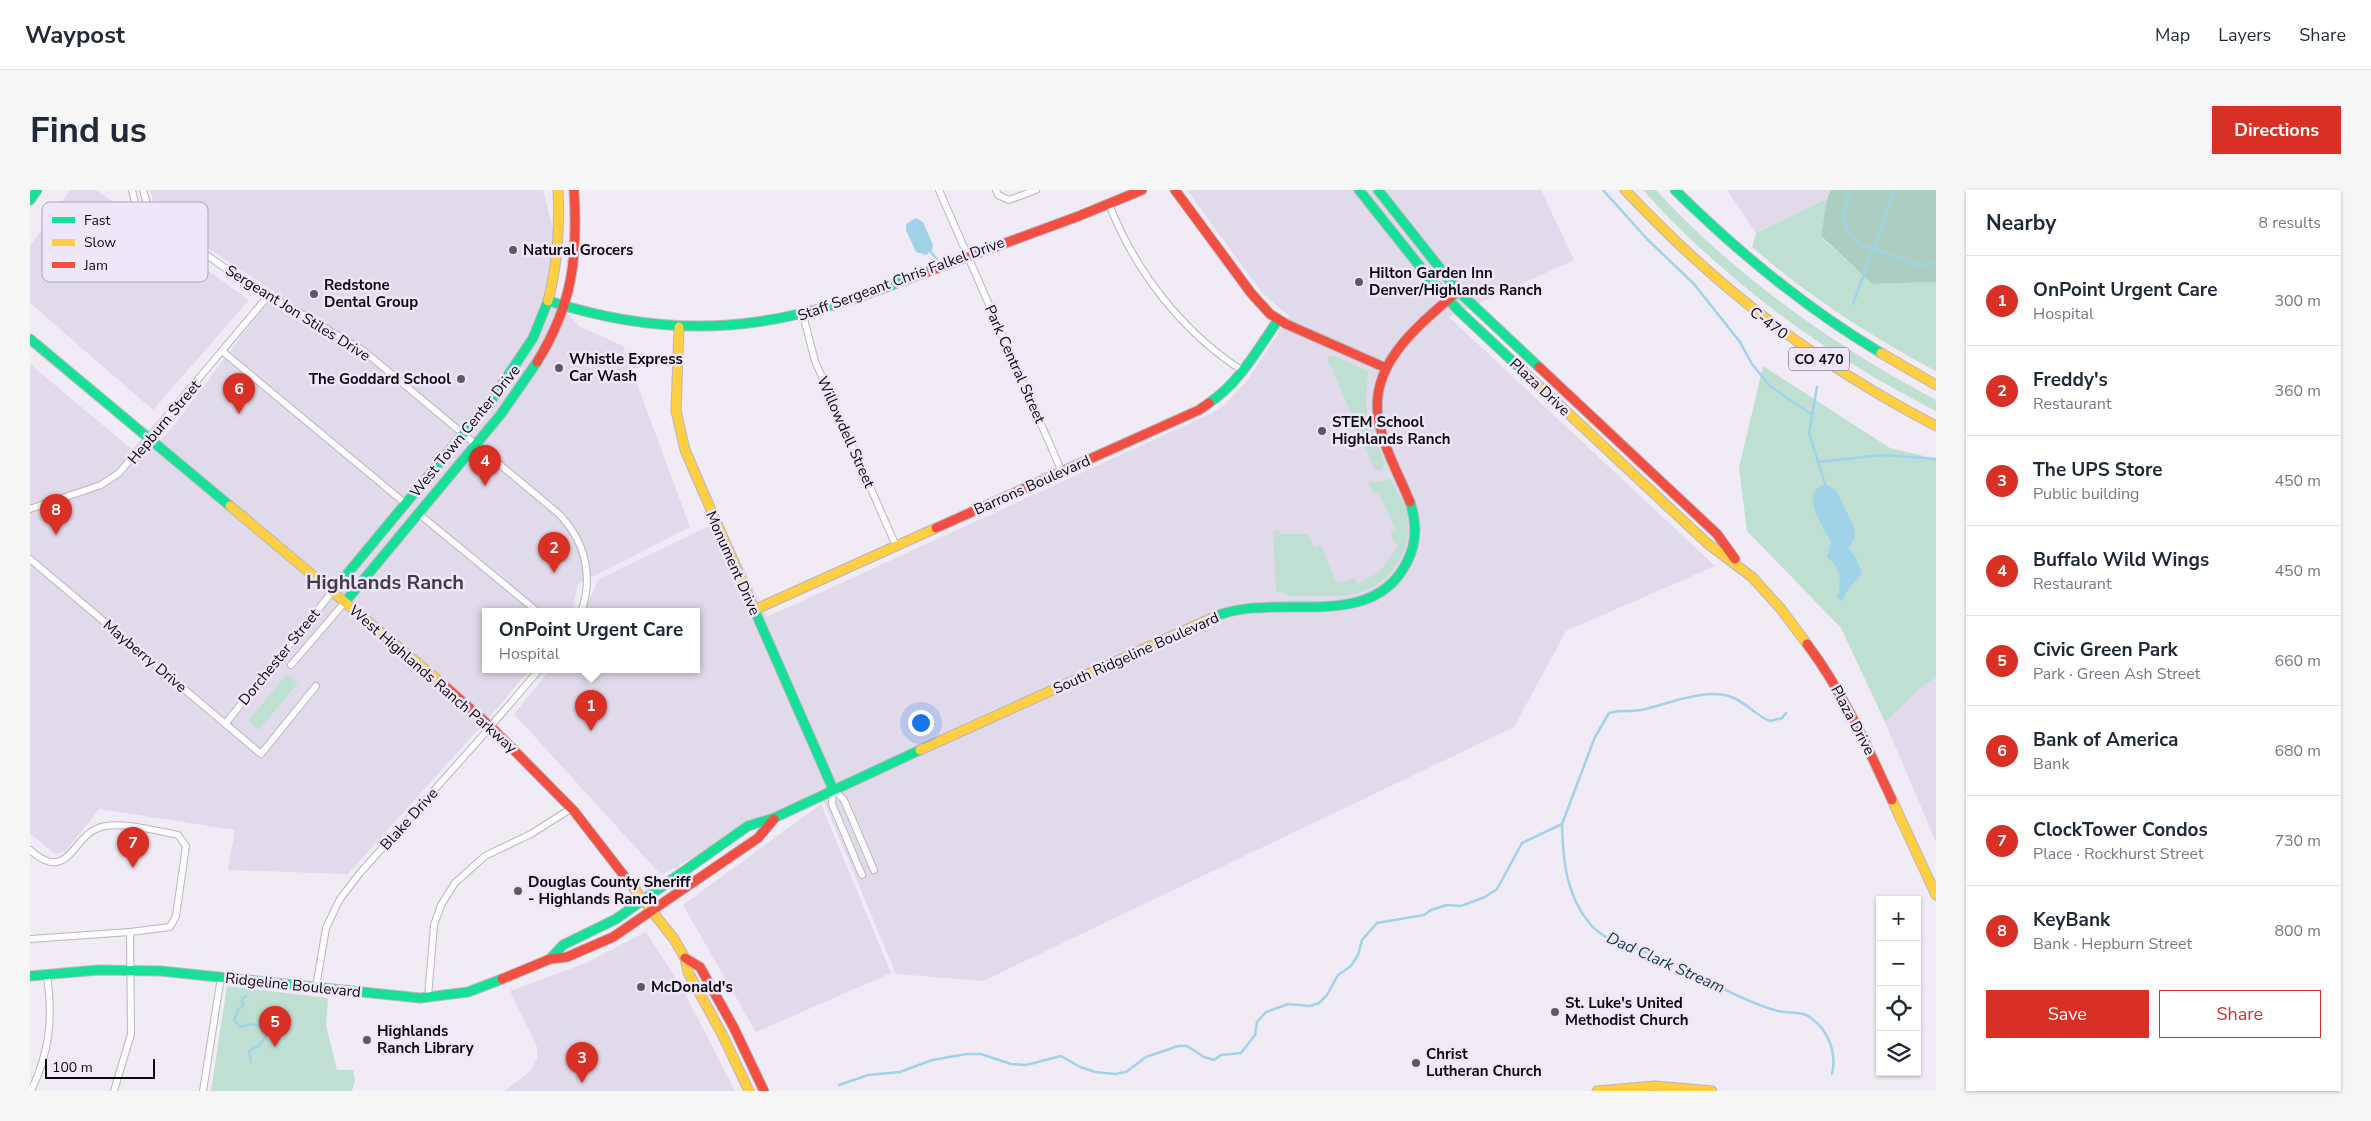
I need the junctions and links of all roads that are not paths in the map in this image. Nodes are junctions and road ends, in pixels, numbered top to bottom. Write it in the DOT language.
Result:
graph roads {
  1 [pos="37,190"];
  2 [pos="143,190"];
  3 [pos="558,190"];
  4 [pos="574,190"];
  5 [pos="939,190"];
  6 [pos="996,190"];
  7 [pos="1036,190"];
  8 [pos="1142,190"];
  9 [pos="1175,190"];
  10 [pos="1359,190"];
  11 [pos="1378,190"];
  12 [pos="1625,190"];
  13 [pos="1675,190"];
  14 [pos="30,200"];
  15 [pos="147,202"];
  16 [pos="1109,204"];
  17 [pos="208,256"];
  18 [pos="968,256"];
  19 [pos="1458,291"];
  20 [pos="269,295"];
  21 [pos="1448,300"];
  22 [pos="549,301"];
  23 [pos="564,306"];
  24 [pos="803,315"];
  25 [pos="1278,320"];
  26 [pos="679,327"];
  27 [pos="30,339"];
  28 [pos="222,351"];
  29 [pos="1386,368"];
  30 [pos="1243,372"];
  31 [pos="1936,384"];
  32 [pos="1936,426"];
  33 [pos="464,434"];
  34 [pos="150,439"];
  35 [pos="477,444"];
  36 [pos="1605,448"];
  37 [pos="1062,472"];
  38 [pos="1657,478"];
  39 [pos="406,504"];
  40 [pos="30,509"];
  41 [pos="419,514"];
  42 [pos="896,546"];
  43 [pos="30,559"];
  44 [pos="1739,565"];
  45 [pos="333,591"];
  46 [pos="345,602"];
  47 [pos="533,608"];
  48 [pos="582,608"];
  49 [pos="754,610"];
  50 [pos="291,665"];
  51 [pos="536,673"];
  52 [pos="316,686"];
  53 [pos="225,724"];
  54 [pos="491,727"];
  55 [pos="833,789"];
  56 [pos="572,808"];
  57 [pos="774,818"];
  58 [pos="30,850"];
  59 [pos="874,870"];
  60 [pos="862,875"];
  61 [pos="1936,895"];
  62 [pos="645,900"];
  63 [pos="654,911"];
  64 [pos="130,932"];
  65 [pos="30,939"];
  66 [pos="685,958"];
  67 [pos="550,959"];
  68 [pos="131,970"];
  69 [pos="47,975"];
  70 [pos="30,976"];
  71 [pos="221,977"];
  72 [pos="316,987"];
  73 [pos="428,997"];
  74 [pos="31,1091"];
  75 [pos="114,1091"];
  76 [pos="203,1091"];
  77 [pos="749,1091"];
  78 [pos="764,1091"];
  79 [pos="1597,1091"];
  80 [pos="1712,1091"];
  1 -- 14 [label="main road"];
  2 -- 15 [label="street, Sergeant Jon Stiles Drive"];
  3 -- 22 [label="main road, West Town Center Drive"];
  4 -- 23 [label="main road, West Town Center Drive"];
  5 -- 18 [label="street, Park Central Street"];
  6 -- 7 [label="street"];
  8 -- 16 [label="main road, Staff Sergeant Chris Falkel Drive"];
  9 -- 25 [label="main road"];
  10 -- 21 [label="main road, Plaza Drive"];
  11 -- 19 [label="main road, Plaza Drive"];
  12 -- 32 [label="main road, C-470 / CO 470"];
  13 -- 31 [label="main road, CO 470"];
  16 -- 18 [label="main road, Staff Sergeant Chris Falkel Drive"];
  16 -- 30 [label="street"];
  17 -- 20 [label="street, Sergeant Jon Stiles Drive"];
  18 -- 24 [label="main road, Staff Sergeant Chris Falkel Drive"];
  18 -- 37 [label="street, Park Central Street"];
  19 -- 21 [label="main road, South Ridgeline Boulevard"];
  19 -- 38 [label="main road, Plaza Drive"];
  20 -- 28 [label="street, Hepburn Street"];
  20 -- 33 [label="street, Sergeant Jon Stiles Drive"];
  21 -- 29 [label="main road, South Ridgeline Boulevard"];
  21 -- 36 [label="main road, Plaza Drive"];
  22 -- 23 [label="main road, Staff Sergeant Chris Falkel Drive"];
  22 -- 33 [label="main road, West Town Center Drive"];
  23 -- 26 [label="main road, Staff Sergeant Chris Falkel Drive"];
  23 -- 35 [label="main road, West Town Center Drive"];
  24 -- 26 [label="main road, Staff Sergeant Chris Falkel Drive"];
  24 -- 42 [label="street, Willowdell Street"];
  25 -- 29 [label="main road"];
  25 -- 30 [label="main road, Barrons Boulevard"];
  26 -- 49 [label="main road, Monument Drive"];
  27 -- 34 [label="main road, West Highlands Ranch Parkway"];
  28 -- 34 [label="street, Hepburn Street"];
  28 -- 39 [label="street"];
  29 -- 55 [label="main road, South Ridgeline Boulevard"];
  30 -- 37 [label="main road, Barrons Boulevard"];
  33 -- 35 [label="street, Sergeant Jon Stiles Drive"];
  33 -- 39 [label="main road, West Town Center Drive"];
  34 -- 40 [label="street, Hepburn Street"];
  34 -- 45 [label="main road, West Highlands Ranch Parkway"];
  35 -- 41 [label="main road, West Town Center Drive"];
  35 -- 48 [label="street, Sergeant Jon Stiles Drive"];
  36 -- 38 [label="main road"];
  36 -- 44 [label="main road, Plaza Drive"];
  37 -- 42 [label="main road, Barrons Boulevard"];
  38 -- 44 [label="main road, Plaza Drive"];
  39 -- 45 [label="main road, West Town Center Drive"];
  41 -- 46 [label="main road, West Town Center Drive"];
  41 -- 47 [label="street"];
  42 -- 49 [label="main road, Barrons Boulevard"];
  43 -- 53 [label="street, Mayberry Drive"];
  44 -- 61 [label="main road, Plaza Drive"];
  45 -- 46 [label="main road, West Highlands Ranch Parkway"];
  45 -- 53 [label="street, Dorchester Street"];
  46 -- 50 [label="street, Dorchester Street"];
  46 -- 54 [label="main road, West Highlands Ranch Parkway"];
  49 -- 55 [label="main road, Monument Drive"];
  51 -- 54 [label="street, Blake Drive"];
  52 -- 53 [label="street, Mayberry Drive"];
  54 -- 56 [label="main road, West Highlands Ranch Parkway"];
  54 -- 72 [label="street, Blake Drive"];
  55 -- 57 [label="main road, South Ridgeline Boulevard"];
  55 -- 59 [label="street, Monument Drive"];
  55 -- 60 [label="street, Monument Drive"];
  56 -- 62 [label="main road, West Highlands Ranch Parkway"];
  56 -- 73 [label="street"];
  57 -- 62 [label="main road, South Ridgeline Boulevard"];
  57 -- 63 [label="main road, South Ridgeline Boulevard"];
  58 -- 64 [label="street"];
  62 -- 63 [label="main road, West Highlands Ranch Parkway"];
  62 -- 67 [label="main road, Ridgeline Boulevard"];
  63 -- 66 [label="main road, West Highlands Ranch Parkway"];
  63 -- 67 [label="main road, Ridgeline Boulevard"];
  64 -- 65 [label="street"];
  64 -- 68 [label="street"];
  66 -- 77 [label="main road, West Highlands Ranch Parkway"];
  66 -- 78 [label="main road, West Highlands Ranch Parkway"];
  67 -- 73 [label="main road, Ridgeline Boulevard"];
  68 -- 69 [label="main road, Ridgeline Boulevard"];
  68 -- 71 [label="main road, Ridgeline Boulevard"];
  68 -- 75 [label="street"];
  69 -- 70 [label="main road, Ridgeline Boulevard"];
  69 -- 74 [label="street"];
  71 -- 72 [label="main road, Ridgeline Boulevard"];
  71 -- 76 [label="street"];
  72 -- 73 [label="main road, Ridgeline Boulevard"];
  79 -- 80 [label="main road"];
}
